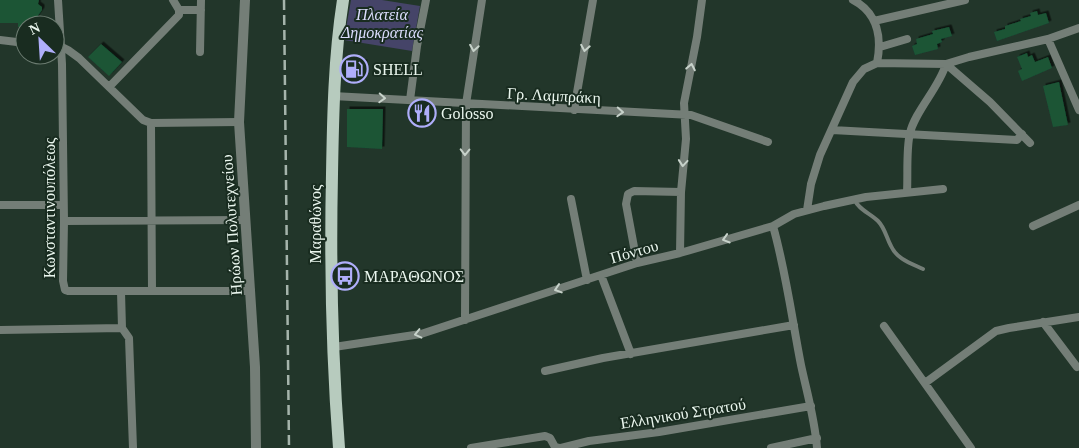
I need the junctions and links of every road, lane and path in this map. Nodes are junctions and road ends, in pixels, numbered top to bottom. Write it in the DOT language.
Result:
graph roads {
  1 [pos="58,0"];
  2 [pos="174,0"];
  3 [pos="201,0"];
  4 [pos="245,0"];
  5 [pos="343,0"];
  6 [pos="426,0"];
  7 [pos="482,0"];
  8 [pos="593,0"];
  9 [pos="702,0"];
  10 [pos="853,0"];
  11 [pos="965,0"];
  12 [pos="179,10"];
  13 [pos="201,10"];
  14 [pos="58,15"];
  15 [pos="874,21"];
  16 [pos="1079,28"];
  17 [pos="907,39"];
  18 [pos="0,40"];
  19 [pos="1048,40"];
  20 [pos="15,42"];
  21 [pos="880,47"];
  22 [pos="65,50"];
  23 [pos="200,52"];
  24 [pos="877,63"];
  25 [pos="946,64"];
  26 [pos="62,65"];
  27 [pos="110,86"];
  28 [pos="333,96"];
  29 [pos="410,100"];
  30 [pos="466,104"];
  31 [pos="574,110"];
  32 [pos="1079,110"];
  33 [pos="685,115"];
  34 [pos="239,122"];
  35 [pos="151,123"];
  36 [pos="832,130"];
  37 [pos="910,134"];
  38 [pos="1022,134"];
  39 [pos="768,142"];
  40 [pos="1030,143"];
  41 [pos="943,189"];
  42 [pos="681,192"];
  43 [pos="908,192"];
  44 [pos="571,199"];
  45 [pos="854,199"];
  46 [pos="1079,204"];
  47 [pos="0,205"];
  48 [pos="63,205"];
  49 [pos="806,210"];
  50 [pos="246,220"];
  51 [pos="64,221"];
  52 [pos="152,221"];
  53 [pos="773,226"];
  54 [pos="1033,226"];
  55 [pos="680,253"];
  56 [pos="637,263"];
  57 [pos="923,269"];
  58 [pos="601,275"];
  59 [pos="587,280"];
  60 [pos="152,291"];
  61 [pos="251,291"];
  62 [pos="121,292"];
  63 [pos="1079,317"];
  64 [pos="465,320"];
  65 [pos="1044,322"];
  66 [pos="794,324"];
  67 [pos="884,326"];
  68 [pos="122,328"];
  69 [pos="0,330"];
  70 [pos="334,347"];
  71 [pos="631,354"];
  72 [pos="1077,367"];
  73 [pos="545,371"];
  74 [pos="925,383"];
  75 [pos="811,406"];
  76 [pos="816,438"];
  77 [pos="133,448"];
  78 [pos="256,448"];
  79 [pos="340,448"];
  80 [pos="471,448"];
  81 [pos="560,448"];
  82 [pos="771,448"];
  83 [pos="817,448"];
  84 [pos="971,448"];
  1 -- 14 [label="street, Κωνσταντινουπόλεως"];
  2 -- 12 [label="street"];
  3 -- 13 [label="street"];
  4 -- 34 [label="street, Ηρώων Πολυτεχνείου"];
  5 -- 28 [label="main road, Μαραθώνος"];
  6 -- 29 [label="street"];
  7 -- 30 [label="street, one-way"];
  8 -- 31 [label="street, one-way"];
  33 -- 9 [label="street, one-way"];
  10 -- 15 [label="street"];
  11 -- 15 [label="street"];
  12 -- 13 [label="street"];
  12 -- 27 [label="street"];
  13 -- 23 [label="street"];
  15 -- 21 [label="street"];
  16 -- 19 [label="street"];
  17 -- 21 [label="street"];
  18 -- 20 [label="street"];
  19 -- 25 [label="street"];
  19 -- 32 [label="street"];
  21 -- 24 [label="street"];
  22 -- 27 [label="street"];
  24 -- 25 [label="street"];
  24 -- 36 [label="street"];
  25 -- 37 [label="street"];
  25 -- 38 [label="street"];
  26 -- 48 [label="street, Κωνσταντινουπόλεως"];
  27 -- 35 [label="street"];
  28 -- 29 [label="street, Γρ. Λαμπράκη, one-way"];
  28 -- 70 [label="main road, Μαραθώνος"];
  29 -- 30 [label="street, Γρ. Λαμπράκη"];
  30 -- 31 [label="street, Γρ. Λαμπράκη"];
  30 -- 64 [label="street, one-way"];
  31 -- 33 [label="street, Γρ. Λαμπράκη, one-way"];
  33 -- 39 [label="street, Γρ. Λαμπράκη"];
  33 -- 42 [label="street, one-way"];
  34 -- 35 [label="street"];
  34 -- 50 [label="street, Ηρώων Πολυτεχνείου"];
  35 -- 52 [label="street"];
  36 -- 37 [label="street"];
  36 -- 49 [label="street"];
  37 -- 38 [label="street"];
  37 -- 43 [label="street"];
  38 -- 40 [label="street"];
  41 -- 43 [label="street, Πόντου"];
  42 -- 55 [label="street"];
  42 -- 56 [label="street"];
  43 -- 45 [label="street, Πόντου"];
  44 -- 59 [label="street"];
  45 -- 49 [label="street, Πόντου"];
  45 -- 57 [label="lane"];
  46 -- 54 [label="street"];
  47 -- 48 [label="street"];
  48 -- 51 [label="street, Κωνσταντινουπόλεως"];
  49 -- 53 [label="street, Πόντου"];
  50 -- 52 [label="street"];
  50 -- 61 [label="street, Ηρώων Πολυτεχνείου"];
  51 -- 52 [label="street"];
  51 -- 62 [label="street, Κωνσταντινουπόλεως"];
  52 -- 60 [label="street"];
  53 -- 55 [label="street, Πόντου, one-way"];
  53 -- 66 [label="street"];
  55 -- 56 [label="street, Πόντου"];
  56 -- 58 [label="street, Πόντου"];
  58 -- 59 [label="street, Πόντου"];
  58 -- 71 [label="street"];
  59 -- 64 [label="street, Πόντου, one-way"];
  60 -- 61 [label="street, Κωνσταντινουπόλεως"];
  60 -- 62 [label="street, Κωνσταντινουπόλεως"];
  61 -- 78 [label="street, Ηρώων Πολυτεχνείου"];
  62 -- 68 [label="street"];
  63 -- 65 [label="street"];
  64 -- 70 [label="street, Πόντου, one-way"];
  65 -- 72 [label="street"];
  65 -- 74 [label="street"];
  66 -- 71 [label="street"];
  66 -- 75 [label="street"];
  67 -- 74 [label="street"];
  68 -- 69 [label="street"];
  68 -- 77 [label="street"];
  70 -- 79 [label="main road, Μαραθώνος"];
  71 -- 73 [label="street"];
  74 -- 84 [label="street"];
  75 -- 76 [label="street"];
  75 -- 81 [label="street, Ελληνικού Στρατού"];
  76 -- 82 [label="street"];
  76 -- 83 [label="street"];
  80 -- 81 [label="street, Ελληνικού Στρατού"];
}
